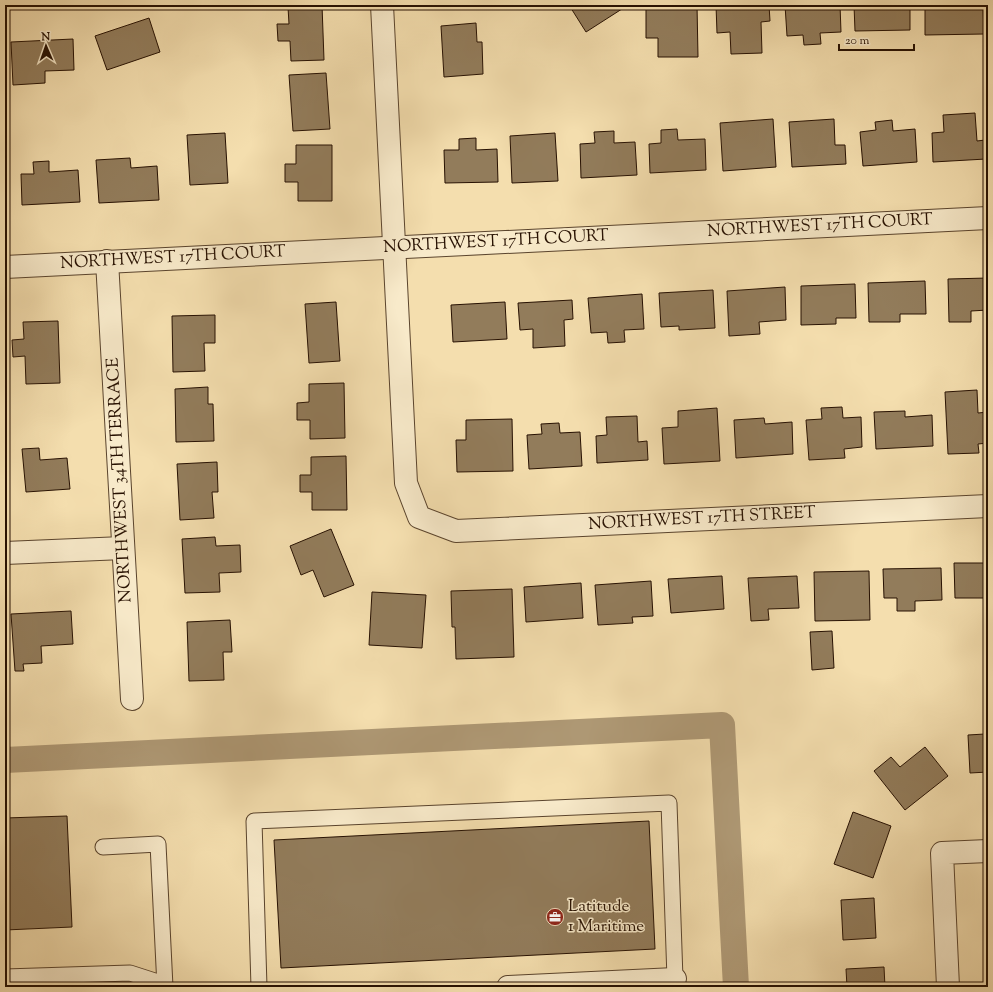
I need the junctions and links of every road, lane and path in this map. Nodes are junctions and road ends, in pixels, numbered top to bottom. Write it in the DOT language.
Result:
graph roads {
  1 [pos="382,5"];
  2 [pos="988,218"];
  3 [pos="394,247"];
  4 [pos="107,261"];
  5 [pos="5,266"];
  6 [pos="988,506"];
  7 [pos="123,548"];
  8 [pos="5,553"];
  9 [pos="132,699"];
  10 [pos="103,847"];
  11 [pos="988,851"];
  12 [pos="5,977"];
  13 [pos="675,979"];
  14 [pos="164,986"];
  15 [pos="258,987"];
  16 [pos="508,987"];
  17 [pos="948,987"];
  1 -- 3 [label="street"];
  2 -- 3 [label="street, NORTHWEST 17TH COURT"];
  3 -- 4 [label="street, NORTHWEST 17TH COURT"];
  3 -- 6 [label="street, NORTHWEST 17TH STREET"];
  4 -- 5 [label="street, NORTHWEST 17TH COURT"];
  4 -- 7 [label="street, NORTHWEST 34TH TERRACE"];
  7 -- 8 [label="street"];
  7 -- 9 [label="street, NORTHWEST 34TH TERRACE"];
  10 -- 14 [label="lane"];
  11 -- 17 [label="street"];
  12 -- 14 [label="lane"];
  13 -- 15 [label="lane"];
  13 -- 16 [label="street"];
}
